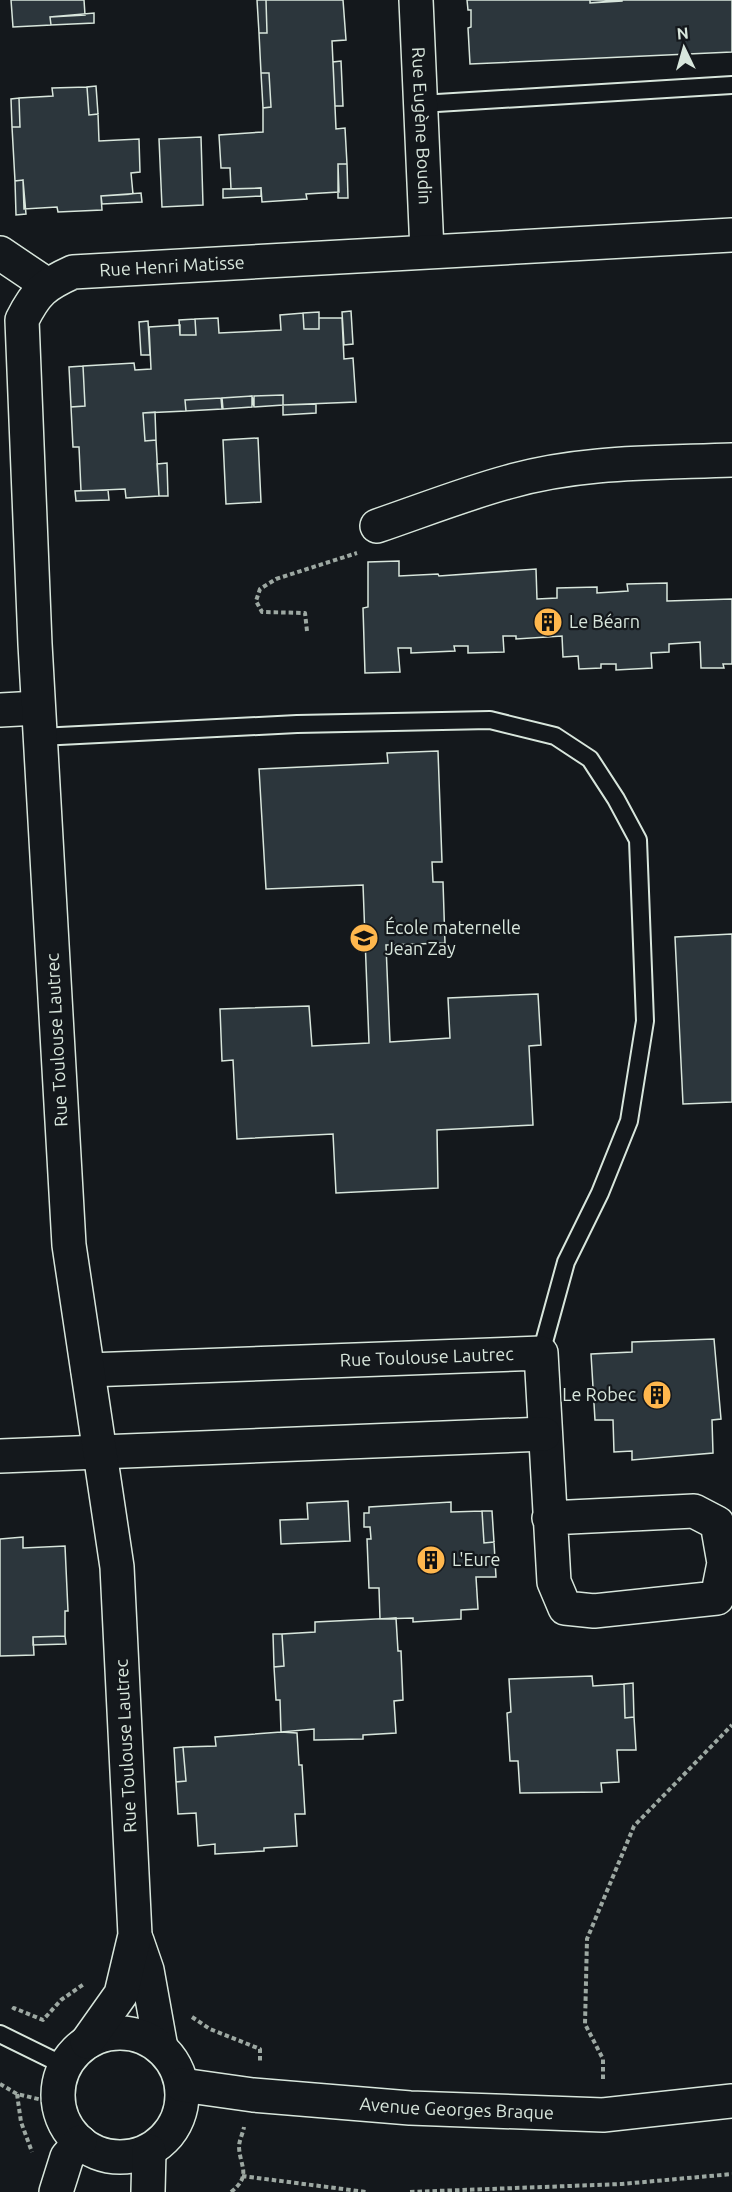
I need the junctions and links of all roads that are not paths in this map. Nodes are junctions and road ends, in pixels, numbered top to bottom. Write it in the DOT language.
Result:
graph roads {
  1 [pos="416,0"];
  2 [pos="732,85"];
  3 [pos="420,104"];
  4 [pos="732,235"];
  5 [pos="427,251"];
  6 [pos="0,253"];
  7 [pos="46,284"];
  8 [pos="11,347"];
  9 [pos="732,460"];
  10 [pos="377,526"];
  11 [pos="0,710"];
  12 [pos="39,722"];
  13 [pos="541,1353"];
  14 [pos="88,1370"];
  15 [pos="543,1434"];
  16 [pos="101,1451"];
  17 [pos="0,1456"];
  18 [pos="549,1518"];
  19 [pos="135,1935"];
  20 [pos="0,2034"];
  21 [pos="87,2042"];
  22 [pos="161,2048"];
  23 [pos="65,2066"];
  24 [pos="182,2085"];
  25 [pos="732,2101"];
  26 [pos="80,2142"];
  27 [pos="148,2151"];
  28 [pos="56,2192"];
  29 [pos="148,2192"];
  1 -- 3 [label="street, Rue Eugène Boudin"];
  2 -- 3 [label="lane"];
  3 -- 5 [label="street, Rue Eugène Boudin"];
  4 -- 5 [label="street, Rue Henri Matisse"];
  5 -- 7 [label="street, Rue Henri Matisse"];
  6 -- 7 [label="street"];
  7 -- 8 [label="street, Rue Henri Matisse"];
  8 -- 12 [label="street, Rue Henri Matisse"];
  9 -- 10 [label="street"];
  11 -- 12 [label="street"];
  12 -- 13 [label="lane"];
  12 -- 14 [label="street, Rue Toulouse Lautrec"];
  13 -- 14 [label="street, Rue Toulouse Lautrec"];
  13 -- 15 [label="street, Rue Toulouse Lautrec"];
  14 -- 16 [label="street, Rue Toulouse Lautrec"];
  15 -- 16 [label="street"];
  15 -- 18 [label="street, Rue Toulouse Lautrec"];
  16 -- 17 [label="street"];
  16 -- 19 [label="street, Rue Toulouse Lautrec"];
  18 -- 18 [label="street, Rue Toulouse Lautrec"];
  19 -- 21 [label="street, Rue Toulouse Lautrec"];
  19 -- 22 [label="street, Rue Toulouse Lautrec"];
  20 -- 23 [label="lane"];
  21 -- 22 [label="street"];
  21 -- 23 [label="street"];
  22 -- 24 [label="street"];
  23 -- 26 [label="street"];
  24 -- 25 [label="street, Avenue Georges Braque"];
  24 -- 27 [label="street"];
  26 -- 27 [label="street"];
  26 -- 28 [label="street"];
  27 -- 29 [label="street"];
}
